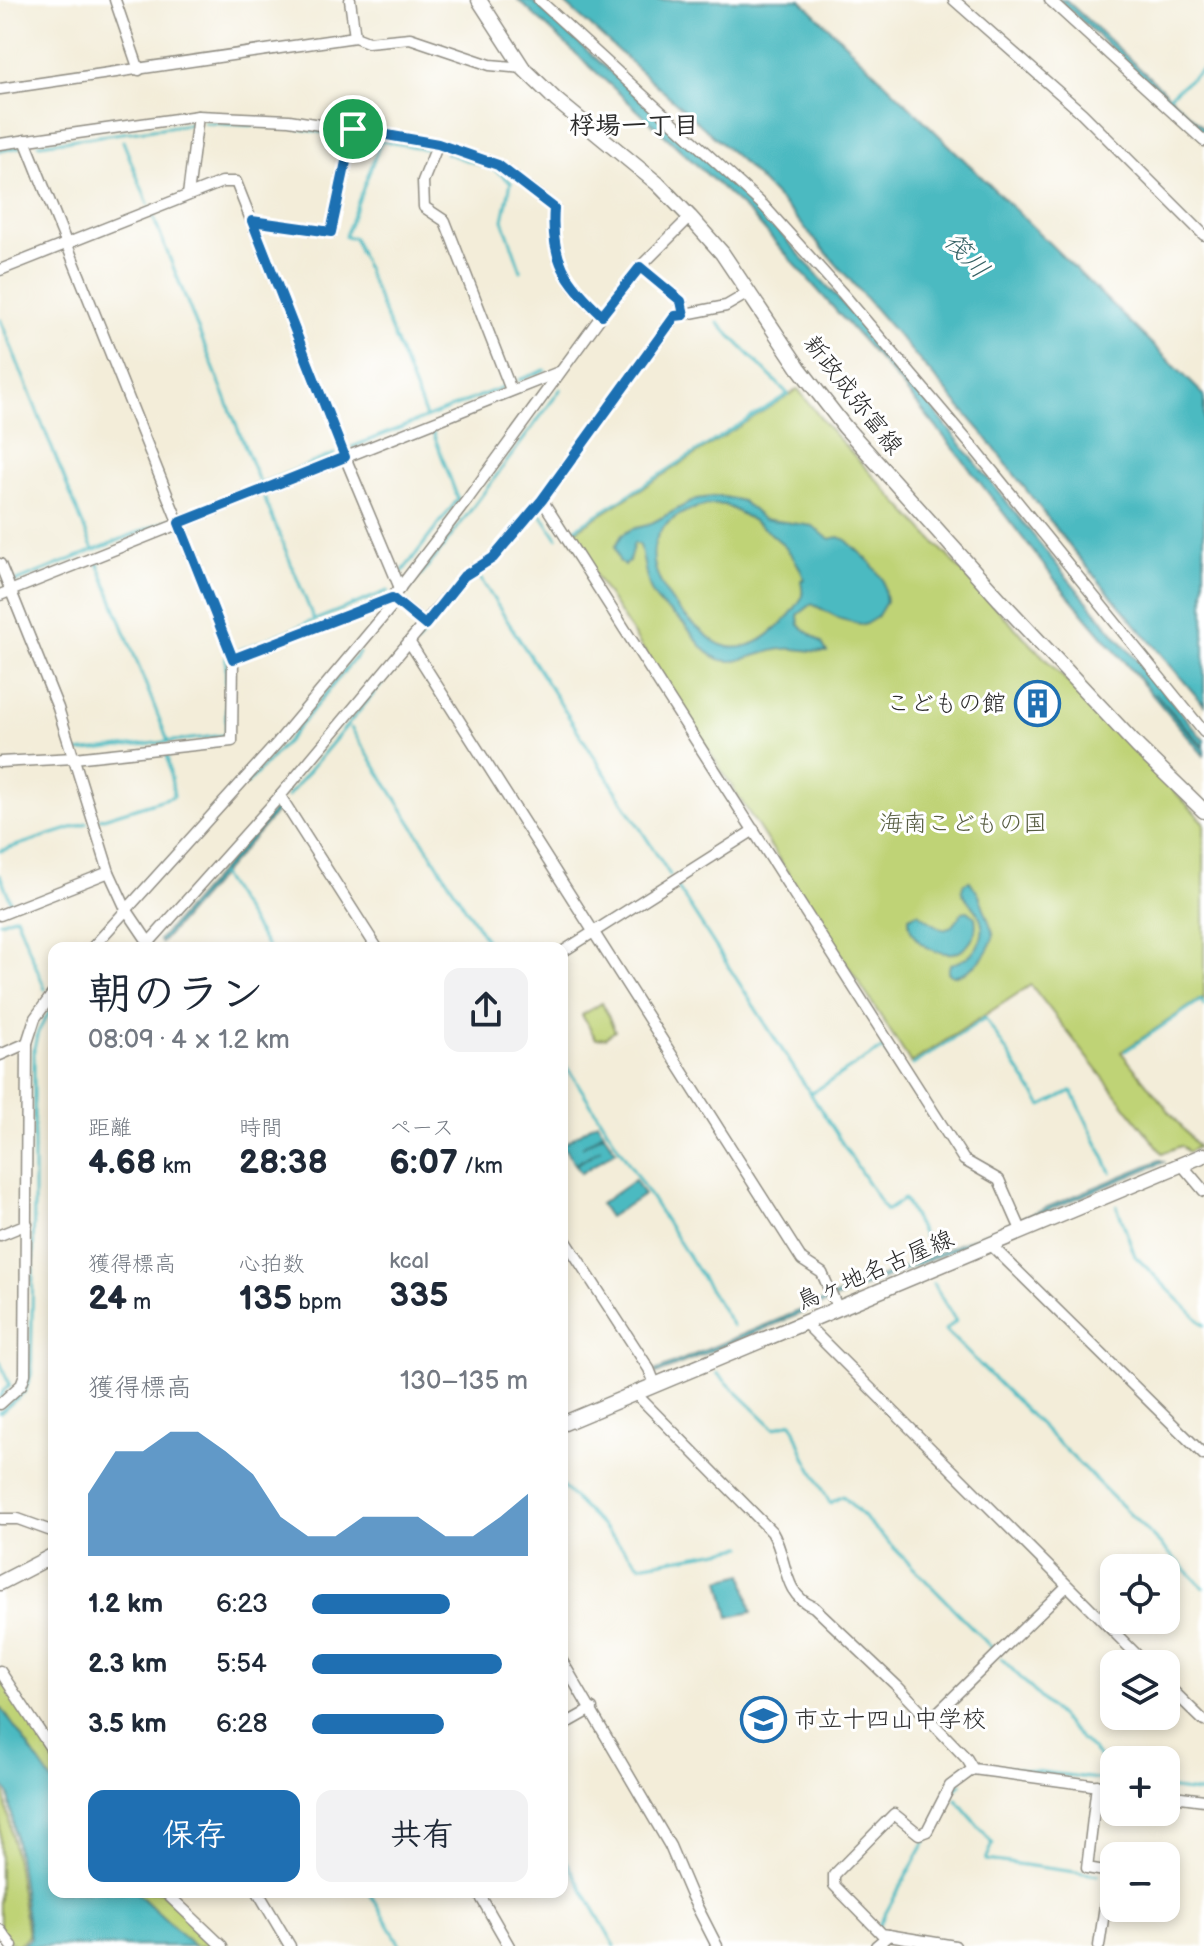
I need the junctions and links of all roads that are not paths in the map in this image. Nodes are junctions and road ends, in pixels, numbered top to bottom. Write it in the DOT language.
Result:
graph roads {
  1 [pos="115,0"];
  2 [pos="350,0"];
  3 [pos="479,0"];
  4 [pos="539,0"];
  5 [pos="954,0"];
  6 [pos="1050,0"];
  7 [pos="355,37"];
  8 [pos="523,68"];
  9 [pos="139,70"];
  10 [pos="0,89"];
  11 [pos="198,116"];
  12 [pos="353,129"];
  13 [pos="25,140"];
  14 [pos="1204,141"];
  15 [pos="0,144"];
  16 [pos="438,144"];
  17 [pos="188,195"];
  18 [pos="690,217"];
  19 [pos="252,221"];
  20 [pos="1204,235"];
  21 [pos="67,243"];
  22 [pos="640,267"];
  23 [pos="0,270"];
  24 [pos="750,292"];
  25 [pos="602,315"];
  26 [pos="684,315"];
  27 [pos="560,371"];
  28 [pos="511,390"];
  29 [pos="345,457"];
  30 [pos="542,500"];
  31 [pos="179,523"];
  32 [pos="0,564"];
  33 [pos="400,588"];
  34 [pos="6,593"];
  35 [pos="394,600"];
  36 [pos="425,625"];
  37 [pos="410,643"];
  38 [pos="233,659"];
  39 [pos="1204,732"];
  40 [pos="74,758"];
  41 [pos="0,762"];
  42 [pos="280,796"];
  43 [pos="1204,811"];
  44 [pos="754,830"];
  45 [pos="109,872"];
  46 [pos="126,909"];
  47 [pos="0,915"];
  48 [pos="593,932"];
  49 [pos="97,942"];
  50 [pos="147,942"];
  51 [pos="152,942"];
  52 [pos="373,942"];
  53 [pos="568,948"];
  54 [pos="48,1000"];
  55 [pos="27,1043"];
  56 [pos="0,1055"];
  57 [pos="1204,1155"];
  58 [pos="1182,1165"];
  59 [pos="1204,1191"];
  60 [pos="27,1224"];
  61 [pos="1019,1226"];
  62 [pos="0,1235"];
  63 [pos="568,1244"];
  64 [pos="991,1245"];
  65 [pos="835,1303"];
  66 [pos="805,1323"];
  67 [pos="656,1386"];
  68 [pos="636,1394"];
  69 [pos="0,1404"];
  70 [pos="568,1422"];
  71 [pos="1204,1455"];
  72 [pos="0,1519"];
  73 [pos="48,1530"];
  74 [pos="48,1558"];
  75 [pos="0,1583"];
  76 [pos="1067,1586"];
  77 [pos="1132,1650"];
  78 [pos="0,1671"];
  79 [pos="568,1671"];
  80 [pos="1180,1698"];
  81 [pos="592,1709"];
  82 [pos="930,1720"];
  83 [pos="1204,1721"];
  84 [pos="568,1723"];
  85 [pos="48,1744"];
  86 [pos="973,1769"];
  87 [pos="1097,1785"];
  88 [pos="1100,1786"];
  89 [pos="1180,1797"];
  90 [pos="1204,1800"];
  91 [pos="171,1898"];
  92 [pos="262,1898"];
  93 [pos="481,1898"];
  94 [pos="0,1930"];
  95 [pos="889,1935"];
  96 [pos="12,1946"];
  97 [pos="222,1946"];
  98 [pos="290,1946"];
  99 [pos="509,1946"];
  100 [pos="717,1946"];
  101 [pos="876,1946"];
  102 [pos="955,1946"];
  103 [pos="1099,1946"];
  1 -- 9 [label="street"];
  2 -- 7 [label="street"];
  3 -- 8 [label="main road, 新政成弥富線"];
  4 -- 39 [label="street"];
  5 -- 20 [label="street"];
  6 -- 14 [label="street"];
  7 -- 8 [label="street"];
  7 -- 9 [label="street"];
  8 -- 18 [label="main road, 新政成弥富線"];
  9 -- 10 [label="street"];
  11 -- 12 [label="street"];
  11 -- 13 [label="street"];
  11 -- 17 [label="street"];
  12 -- 16 [label="street"];
  12 -- 19 [label="street"];
  13 -- 15 [label="street"];
  13 -- 21 [label="street"];
  16 -- 25 [label="street"];
  16 -- 28 [label="street"];
  17 -- 19 [label="street"];
  17 -- 21 [label="street"];
  18 -- 22 [label="street"];
  18 -- 24 [label="main road, 新政成弥富線"];
  19 -- 29 [label="street"];
  21 -- 23 [label="street"];
  21 -- 31 [label="street"];
  22 -- 25 [label="street"];
  22 -- 26 [label="street"];
  24 -- 26 [label="street"];
  24 -- 43 [label="main road, 新政成弥富線"];
  25 -- 27 [label="street"];
  26 -- 30 [label="street"];
  27 -- 28 [label="street"];
  27 -- 33 [label="street"];
  28 -- 29 [label="street"];
  29 -- 31 [label="street"];
  29 -- 33 [label="street"];
  30 -- 36 [label="street"];
  30 -- 44 [label="street"];
  31 -- 34 [label="street"];
  31 -- 38 [label="street"];
  32 -- 34 [label="street"];
  33 -- 35 [label="street"];
  34 -- 40 [label="street"];
  35 -- 36 [label="street"];
  35 -- 38 [label="street"];
  35 -- 46 [label="street"];
  36 -- 37 [label="street"];
  37 -- 42 [label="street"];
  37 -- 48 [label="street"];
  38 -- 40 [label="street"];
  40 -- 41 [label="street"];
  40 -- 45 [label="street"];
  42 -- 51 [label="street"];
  42 -- 52 [label="street"];
  44 -- 48 [label="street"];
  44 -- 61 [label="street"];
  45 -- 46 [label="street"];
  45 -- 47 [label="street"];
  46 -- 49 [label="street"];
  46 -- 50 [label="street"];
  48 -- 53 [label="street"];
  48 -- 65 [label="street"];
  54 -- 55 [label="street"];
  55 -- 56 [label="street"];
  55 -- 60 [label="street"];
  57 -- 58 [label="main road, 鳥ヶ地名古屋線"];
  58 -- 59 [label="street"];
  58 -- 61 [label="main road, 鳥ヶ地名古屋線"];
  60 -- 62 [label="street"];
  60 -- 69 [label="street"];
  61 -- 64 [label="main road, 鳥ヶ地名古屋線"];
  63 -- 67 [label="street"];
  64 -- 65 [label="main road, 鳥ヶ地名古屋線"];
  64 -- 71 [label="street"];
  65 -- 66 [label="main road, 鳥ヶ地名古屋線"];
  66 -- 67 [label="main road, 鳥ヶ地名古屋線"];
  66 -- 76 [label="street"];
  67 -- 68 [label="main road, 鳥ヶ地名古屋線"];
  68 -- 70 [label="main road, 鳥ヶ地名古屋線"];
  68 -- 82 [label="street"];
  72 -- 73 [label="street"];
  74 -- 75 [label="main road"];
  76 -- 77 [label="street"];
  76 -- 82 [label="street"];
  78 -- 85 [label="street"];
  79 -- 81 [label="street"];
  80 -- 83 [label="street"];
  81 -- 84 [label="street"];
  81 -- 100 [label="street"];
  82 -- 86 [label="street"];
  86 -- 87 [label="street"];
  86 -- 95 [label="street"];
  87 -- 88 [label="street"];
  87 -- 103 [label="street"];
  89 -- 90 [label="street"];
  91 -- 97 [label="street"];
  92 -- 98 [label="street"];
  93 -- 99 [label="street"];
  94 -- 96 [label="street"];
  95 -- 101 [label="street"];
  95 -- 102 [label="street"];
}
